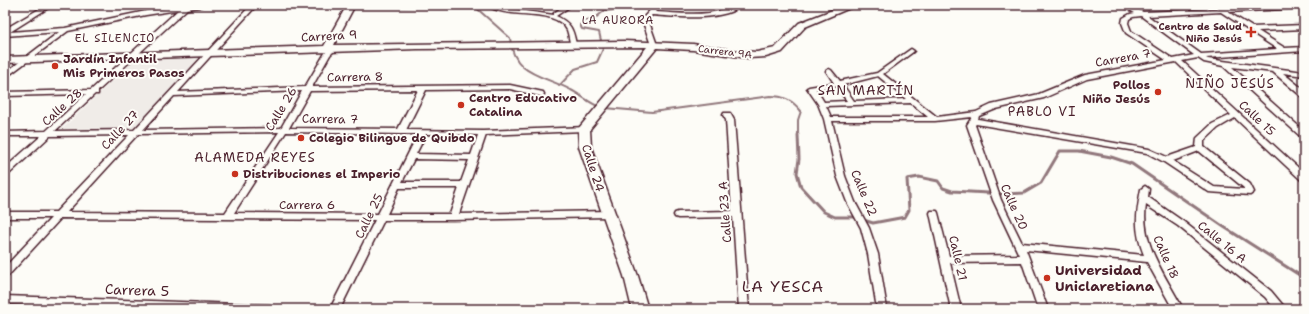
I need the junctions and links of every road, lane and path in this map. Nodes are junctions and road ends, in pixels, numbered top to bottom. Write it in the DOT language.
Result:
graph roads {
  1 [pos="50,5"];
  2 [pos="200,5"];
  3 [pos="254,5"];
  4 [pos="490,5"];
  5 [pos="569,5"];
  6 [pos="658,5"];
  7 [pos="740,5"];
  8 [pos="853,5"];
  9 [pos="1123,5"];
  10 [pos="1214,5"];
  11 [pos="181,7"];
  12 [pos="353,7"];
  13 [pos="1301,7"];
  14 [pos="1222,10"];
  15 [pos="650,13"];
  16 [pos="556,14"];
  17 [pos="1142,14"];
  18 [pos="1304,27"];
  19 [pos="1252,29"];
  20 [pos="65,30"];
  21 [pos="5,33"];
  22 [pos="573,44"];
  23 [pos="654,45"];
  24 [pos="1304,49"];
  25 [pos="1283,50"];
  26 [pos="329,51"];
  27 [pos="911,51"];
  28 [pos="207,54"];
  29 [pos="135,55"];
  30 [pos="1214,55"];
  31 [pos="1200,56"];
  32 [pos="27,59"];
  33 [pos="5,60"];
  34 [pos="1174,61"];
  35 [pos="1226,64"];
  36 [pos="829,71"];
  37 [pos="1276,71"];
  38 [pos="879,74"];
  39 [pos="1304,74"];
  40 [pos="5,76"];
  41 [pos="838,84"];
  42 [pos="422,88"];
  43 [pos="307,89"];
  44 [pos="95,92"];
  45 [pos="5,94"];
  46 [pos="170,94"];
  47 [pos="540,94"];
  48 [pos="1304,94"];
  49 [pos="914,101"];
  50 [pos="852,103"];
  51 [pos="822,104"];
  52 [pos="727,115"];
  53 [pos="1236,115"];
  54 [pos="975,117"];
  55 [pos="828,119"];
  56 [pos="935,119"];
  57 [pos="584,129"];
  58 [pos="284,130"];
  59 [pos="401,132"];
  60 [pos="423,132"];
  61 [pos="134,133"];
  62 [pos="483,133"];
  63 [pos="5,134"];
  64 [pos="50,134"];
  65 [pos="1304,135"];
  66 [pos="1200,148"];
  67 [pos="412,156"];
  68 [pos="473,158"];
  69 [pos="1167,160"];
  70 [pos="5,173"];
  71 [pos="1304,178"];
  72 [pos="398,185"];
  73 [pos="464,185"];
  74 [pos="1145,189"];
  75 [pos="1144,199"];
  76 [pos="934,213"];
  77 [pos="609,214"];
  78 [pos="737,214"];
  79 [pos="5,215"];
  80 [pos="678,215"];
  81 [pos="58,216"];
  82 [pos="228,216"];
  83 [pos="382,217"];
  84 [pos="453,217"];
  85 [pos="1019,246"];
  86 [pos="1025,258"];
  87 [pos="1150,259"];
  88 [pos="945,260"];
  89 [pos="5,273"];
  90 [pos="5,300"];
  91 [pos="269,309"];
  92 [pos="335,309"];
  93 [pos="640,309"];
  94 [pos="744,309"];
  95 [pos="882,309"];
  96 [pos="956,309"];
  97 [pos="1043,309"];
  98 [pos="1178,309"];
  99 [pos="1282,309"];
  1 -- 21 [label="street"];
  2 -- 11 [label="street"];
  3 -- 28 [label="street, Calle 27"];
  4 -- 16 [label="street"];
  5 -- 16 [label="street"];
  6 -- 15 [label="street"];
  7 -- 15 [label="street"];
  8 -- 23 [label="main road, Carrera 9A"];
  9 -- 17 [label="street"];
  10 -- 14 [label="street"];
  11 -- 20 [label="street"];
  11 -- 29 [label="street, Calle 28"];
  12 -- 26 [label="main road, Calle 26"];
  13 -- 14 [label="street"];
  14 -- 17 [label="street"];
  14 -- 19 [label="street"];
  15 -- 23 [label="street"];
  16 -- 22 [label="street"];
  17 -- 31 [label="street"];
  17 -- 34 [label="street, Calle 15"];
  18 -- 19 [label="street"];
  19 -- 25 [label="street"];
  20 -- 21 [label="street"];
  20 -- 32 [label="street"];
  22 -- 23 [label="main road, Carrera 9"];
  22 -- 26 [label="main road, Carrera 9"];
  23 -- 57 [label="main road, Calle 24"];
  24 -- 25 [label="street, Carrera 7"];
  25 -- 30 [label="street, Carrera 7"];
  26 -- 28 [label="main road, Carrera 9"];
  26 -- 43 [label="street, Calle 26"];
  27 -- 38 [label="street"];
  28 -- 29 [label="main road, Carrera 9"];
  28 -- 46 [label="street, Calle 27"];
  29 -- 32 [label="main road, Carrera 9"];
  29 -- 44 [label="street, Calle 28"];
  30 -- 31 [label="street, Carrera 7"];
  30 -- 35 [label="street"];
  31 -- 34 [label="street, Carrera 7"];
  31 -- 35 [label="street"];
  32 -- 33 [label="main road, Carrera 9"];
  32 -- 40 [label="street"];
  34 -- 53 [label="street, Calle 15"];
  34 -- 54 [label="street, Carrera 7"];
  35 -- 37 [label="street"];
  35 -- 65 [label="street"];
  36 -- 41 [label="street"];
  37 -- 39 [label="street"];
  37 -- 48 [label="street"];
  38 -- 41 [label="street"];
  38 -- 49 [label="street"];
  41 -- 50 [label="street"];
  41 -- 51 [label="street, Calle 22"];
  42 -- 43 [label="street, Carrera 8"];
  42 -- 47 [label="street, Carrera 8"];
  42 -- 59 [label="street"];
  43 -- 46 [label="street, Carrera 8"];
  43 -- 58 [label="street, Calle 26"];
  44 -- 45 [label="street"];
  44 -- 64 [label="street, Calle 28"];
  46 -- 61 [label="street, Calle 27"];
  49 -- 50 [label="street"];
  49 -- 56 [label="street"];
  50 -- 51 [label="street"];
  51 -- 55 [label="street, Calle 22"];
  52 -- 78 [label="street, Calle 23 A"];
  53 -- 66 [label="street"];
  53 -- 71 [label="street, Calle 15"];
  54 -- 56 [label="street"];
  54 -- 69 [label="street"];
  54 -- 85 [label="street, Calle 20"];
  55 -- 56 [label="street"];
  55 -- 95 [label="street, Calle 22"];
  57 -- 62 [label="street, Carrera 7"];
  57 -- 77 [label="main road, Calle 24"];
  58 -- 59 [label="street, Carrera 7"];
  58 -- 61 [label="street, Carrera 7"];
  58 -- 82 [label="street, Calle 26"];
  59 -- 60 [label="street, Carrera 7"];
  60 -- 62 [label="street, Carrera 7"];
  60 -- 67 [label="street, Calle 25"];
  61 -- 64 [label="street, Carrera 7"];
  61 -- 81 [label="street, Calle 27"];
  62 -- 68 [label="street"];
  63 -- 64 [label="street, Carrera 7"];
  64 -- 70 [label="street, Calle 28"];
  66 -- 69 [label="street"];
  66 -- 69 [label="street"];
  67 -- 68 [label="street"];
  67 -- 72 [label="street, Calle 25"];
  68 -- 73 [label="street"];
  72 -- 73 [label="street"];
  72 -- 83 [label="street, Calle 25"];
  73 -- 84 [label="street"];
  74 -- 75 [label="street, Calle 18"];
  75 -- 87 [label="street, Calle 18"];
  75 -- 99 [label="street, Calle 16 A"];
  76 -- 88 [label="street, Calle 21"];
  77 -- 84 [label="street, Carrera 6"];
  77 -- 93 [label="main road, Calle 24"];
  78 -- 80 [label="street"];
  78 -- 94 [label="street, Calle 23 A"];
  79 -- 81 [label="street, Carrera 6"];
  81 -- 82 [label="street, Carrera 6"];
  81 -- 89 [label="street, Calle 27"];
  82 -- 83 [label="street, Carrera 6"];
  83 -- 84 [label="street, Carrera 6"];
  83 -- 92 [label="street, Calle 25"];
  85 -- 86 [label="street, Calle 20"];
  85 -- 87 [label="street"];
  86 -- 88 [label="street"];
  86 -- 97 [label="street, Calle 20"];
  87 -- 98 [label="street, Calle 18"];
  88 -- 96 [label="street, Calle 21"];
  90 -- 91 [label="street, Carrera 5"];
}
